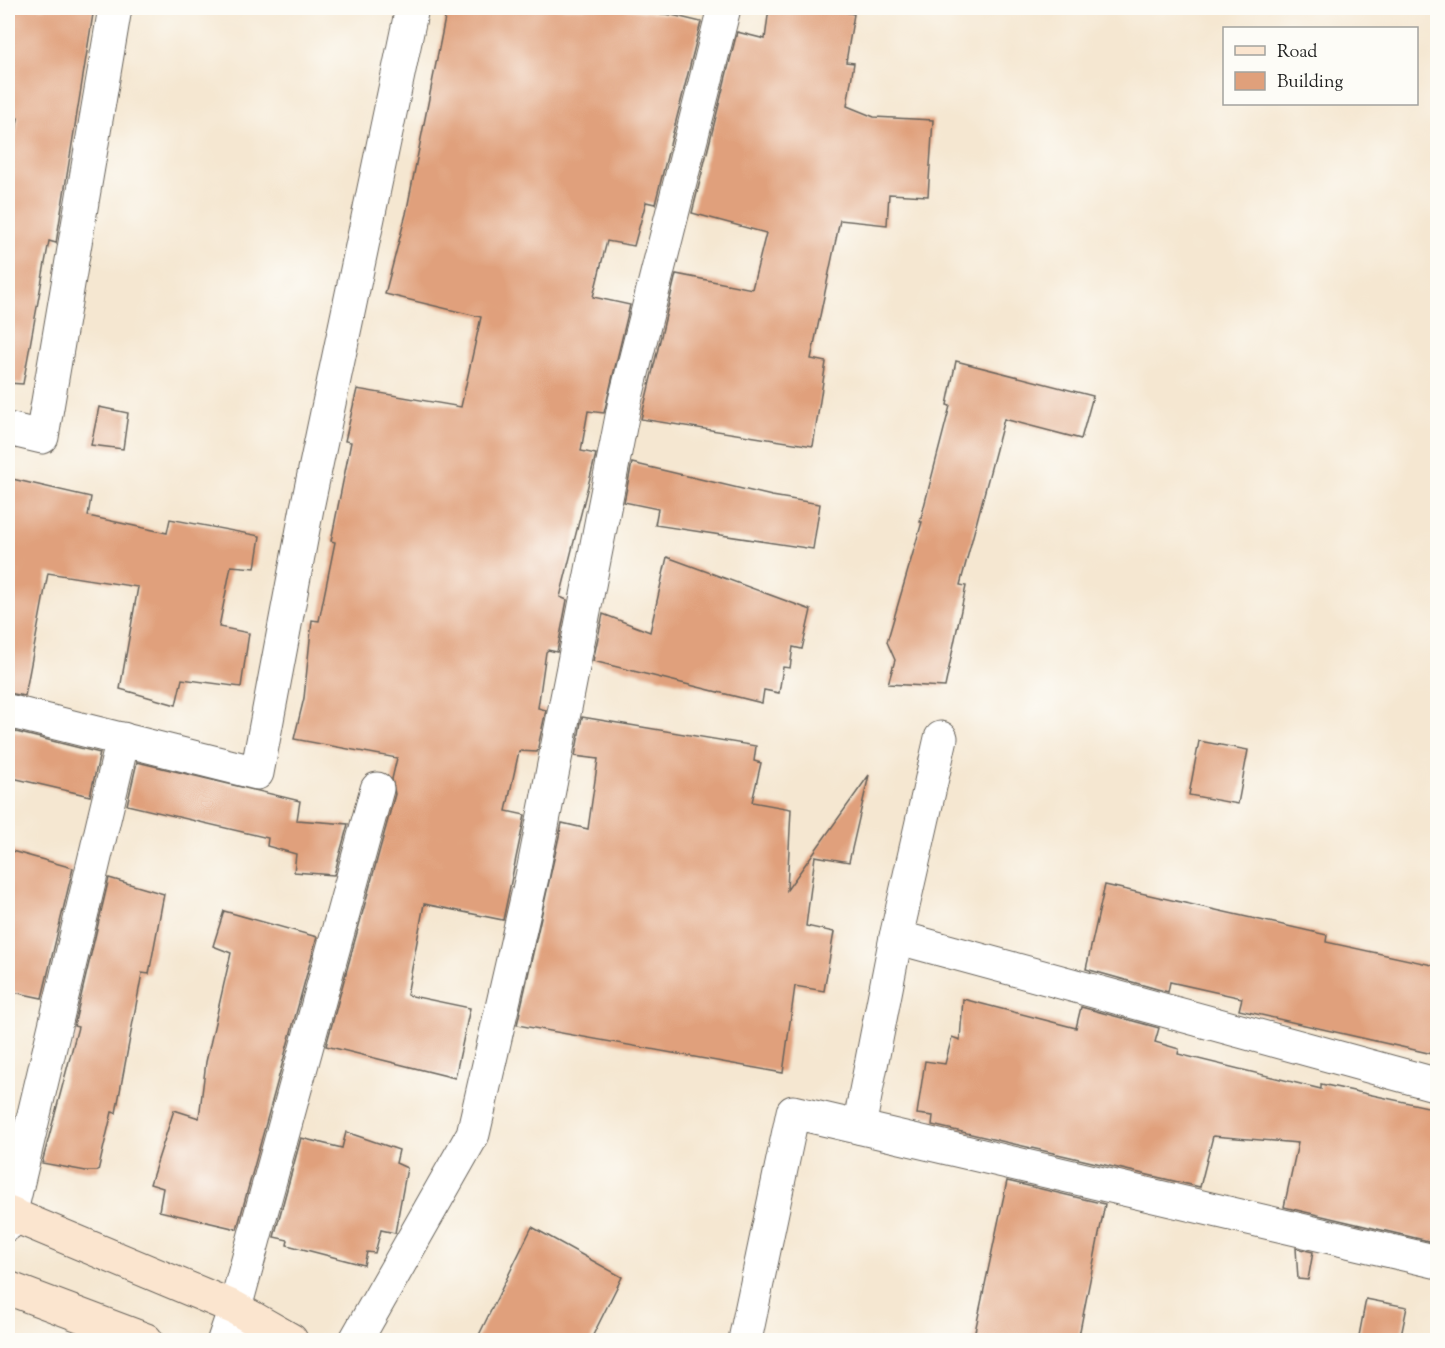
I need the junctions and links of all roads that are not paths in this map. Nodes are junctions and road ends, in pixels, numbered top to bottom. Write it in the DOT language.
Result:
graph roads {
  1 [pos="115,8"];
  2 [pos="412,8"];
  3 [pos="724,8"];
  4 [pos="8,429"];
  5 [pos="8,711"];
  6 [pos="941,738"];
  7 [pos="123,739"];
  8 [pos="377,789"];
  9 [pos="896,937"];
  10 [pos="1437,1085"];
  11 [pos="858,1127"];
  12 [pos="8,1217"];
  13 [pos="1437,1262"];
  14 [pos="8,1288"];
  15 [pos="235,1308"];
  16 [pos="146,1341"];
  17 [pos="224,1341"];
  18 [pos="291,1341"];
  19 [pos="356,1341"];
  20 [pos="745,1341"];
  1 -- 4 [label="street"];
  2 -- 7 [label="street"];
  3 -- 19 [label="street"];
  5 -- 7 [label="street"];
  6 -- 9 [label="street"];
  7 -- 12 [label="street"];
  8 -- 15 [label="street"];
  9 -- 10 [label="street"];
  9 -- 11 [label="street"];
  11 -- 13 [label="street"];
  11 -- 20 [label="street"];
  12 -- 15 [label="main road"];
  14 -- 16 [label="main road"];
  15 -- 17 [label="street"];
  15 -- 18 [label="main road"];
}
